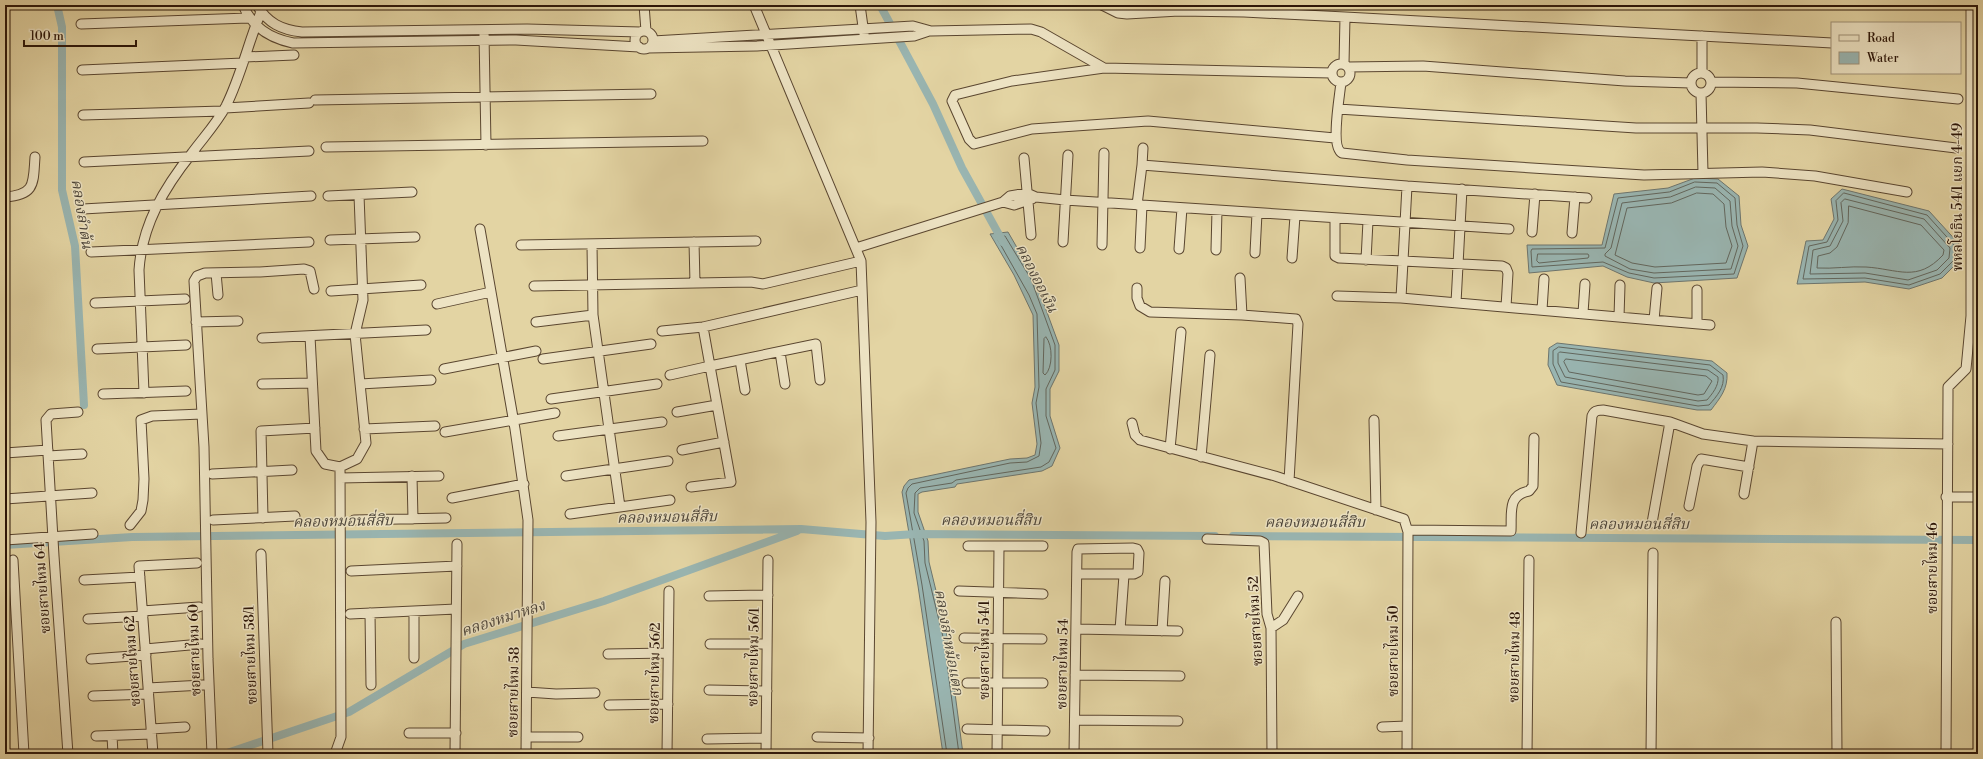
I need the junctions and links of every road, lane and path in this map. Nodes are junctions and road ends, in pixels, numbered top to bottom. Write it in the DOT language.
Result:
graph roads {
  1 [pos="243,5"];
  2 [pos="644,5"];
  3 [pos="754,5"];
  4 [pos="860,5"];
  5 [pos="1102,5"];
  6 [pos="1971,5"];
  7 [pos="259,8"];
  8 [pos="1346,17"];
  9 [pos="248,18"];
  10 [pos="81,24"];
  11 [pos="255,25"];
  12 [pos="484,29"];
  13 [pos="864,29"];
  14 [pos="381,31"];
  15 [pos="931,31"];
  16 [pos="643,32"];
  17 [pos="766,35"];
  18 [pos="1702,36"];
  19 [pos="484,40"];
  20 [pos="865,40"];
  21 [pos="381,42"];
  22 [pos="1831,44"];
  23 [pos="646,46"];
  24 [pos="771,46"];
  25 [pos="294,56"];
  26 [pos="244,60"];
  27 [pos="1346,66"];
  28 [pos="1104,68"];
  29 [pos="82,70"];
  30 [pos="1332,73"];
  31 [pos="1702,73"];
  32 [pos="1342,82"];
  33 [pos="1711,82"];
  34 [pos="1691,83"];
  35 [pos="1701,93"];
  36 [pos="651,94"];
  37 [pos="486,97"];
  38 [pos="1958,99"];
  39 [pos="224,109"];
  40 [pos="1338,109"];
  41 [pos="83,116"];
  42 [pos="1702,129"];
  43 [pos="1335,138"];
  44 [pos="703,141"];
  45 [pos="486,145"];
  46 [pos="326,147"];
  47 [pos="1143,148"];
  48 [pos="1956,148"];
  49 [pos="310,151"];
  50 [pos="1104,153"];
  51 [pos="1068,155"];
  52 [pos="35,157"];
  53 [pos="188,158"];
  54 [pos="1024,158"];
  55 [pos="84,162"];
  56 [pos="1142,165"];
  57 [pos="1703,173"];
  58 [pos="1974,183"];
  59 [pos="1407,186"];
  60 [pos="1462,189"];
  61 [pos="412,192"];
  62 [pos="1907,192"];
  63 [pos="1535,194"];
  64 [pos="359,195"];
  65 [pos="311,196"];
  66 [pos="328,196"];
  67 [pos="5,197"];
  68 [pos="1027,197"];
  69 [pos="1575,197"];
  70 [pos="1587,198"];
  71 [pos="1065,200"];
  72 [pos="1102,202"];
  73 [pos="156,205"];
  74 [pos="1140,205"];
  75 [pos="1182,208"];
  76 [pos="83,209"];
  77 [pos="1217,210"];
  78 [pos="1256,213"];
  79 [pos="1295,216"];
  80 [pos="1335,218"];
  81 [pos="1368,221"];
  82 [pos="1405,223"];
  83 [pos="1461,226"];
  84 [pos="480,229"];
  85 [pos="1509,229"];
  86 [pos="1532,232"];
  87 [pos="1572,233"];
  88 [pos="1031,235"];
  89 [pos="415,238"];
  90 [pos="361,239"];
  91 [pos="330,240"];
  92 [pos="756,241"];
  93 [pos="309,242"];
  94 [pos="694,242"];
  95 [pos="1063,242"];
  96 [pos="592,244"];
  97 [pos="521,245"];
  98 [pos="1102,245"];
  99 [pos="856,248"];
  100 [pos="1140,248"];
  101 [pos="1179,249"];
  102 [pos="140,250"];
  103 [pos="1216,250"];
  104 [pos="90,252"];
  105 [pos="1255,254"];
  106 [pos="1292,258"];
  107 [pos="861,260"];
  108 [pos="1366,260"];
  109 [pos="1403,262"];
  110 [pos="1459,265"];
  111 [pos="216,273"];
  112 [pos="1240,278"];
  113 [pos="1544,279"];
  114 [pos="695,283"];
  115 [pos="1585,284"];
  116 [pos="421,285"];
  117 [pos="593,285"];
  118 [pos="1620,285"];
  119 [pos="534,286"];
  120 [pos="1137,288"];
  121 [pos="1657,288"];
  122 [pos="314,289"];
  123 [pos="362,289"];
  124 [pos="862,290"];
  125 [pos="1697,290"];
  126 [pos="331,291"];
  127 [pos="491,292"];
  128 [pos="218,295"];
  129 [pos="1337,296"];
  130 [pos="1401,298"];
  131 [pos="185,299"];
  132 [pos="140,301"];
  133 [pos="96,303"];
  134 [pos="1456,303"];
  135 [pos="438,304"];
  136 [pos="1975,305"];
  137 [pos="1506,307"];
  138 [pos="1542,310"];
  139 [pos="1582,314"];
  140 [pos="593,315"];
  141 [pos="1242,315"];
  142 [pos="1619,317"];
  143 [pos="1654,320"];
  144 [pos="238,321"];
  145 [pos="196,322"];
  146 [pos="536,322"];
  147 [pos="1697,323"];
  148 [pos="1710,324"];
  149 [pos="703,327"];
  150 [pos="426,330"];
  151 [pos="662,331"];
  152 [pos="1182,332"];
  153 [pos="355,334"];
  154 [pos="310,336"];
  155 [pos="262,338"];
  156 [pos="651,344"];
  157 [pos="186,345"];
  158 [pos="143,346"];
  159 [pos="97,349"];
  160 [pos="1973,349"];
  161 [pos="536,351"];
  162 [pos="598,352"];
  163 [pos="780,352"];
  164 [pos="1210,356"];
  165 [pos="502,357"];
  166 [pos="543,360"];
  167 [pos="740,360"];
  168 [pos="710,366"];
  169 [pos="444,369"];
  170 [pos="670,375"];
  171 [pos="431,380"];
  172 [pos="820,380"];
  173 [pos="312,382"];
  174 [pos="1953,383"];
  175 [pos="262,384"];
  176 [pos="360,384"];
  177 [pos="657,384"];
  178 [pos="785,384"];
  179 [pos="745,390"];
  180 [pos="186,391"];
  181 [pos="604,391"];
  182 [pos="144,393"];
  183 [pos="103,394"];
  184 [pos="551,399"];
  185 [pos="717,405"];
  186 [pos="78,412"];
  187 [pos="677,412"];
  188 [pos="555,413"];
  189 [pos="202,414"];
  190 [pos="513,420"];
  191 [pos="1374,420"];
  192 [pos="662,422"];
  193 [pos="1670,422"];
  194 [pos="1132,423"];
  195 [pos="435,426"];
  196 [pos="314,428"];
  197 [pos="609,429"];
  198 [pos="364,430"];
  199 [pos="445,432"];
  200 [pos="558,436"];
  201 [pos="1534,438"];
  202 [pos="1753,441"];
  203 [pos="724,442"];
  204 [pos="1948,444"];
  205 [pos="1170,449"];
  206 [pos="682,450"];
  207 [pos="5,453"];
  208 [pos="48,453"];
  209 [pos="82,454"];
  210 [pos="1201,457"];
  211 [pos="668,461"];
  212 [pos="1749,467"];
  213 [pos="340,468"];
  214 [pos="615,469"];
  215 [pos="292,470"];
  216 [pos="262,472"];
  217 [pos="212,474"];
  218 [pos="412,476"];
  219 [pos="439,476"];
  220 [pos="566,476"];
  221 [pos="340,478"];
  222 [pos="1289,480"];
  223 [pos="524,484"];
  224 [pos="690,487"];
  225 [pos="92,493"];
  226 [pos="1744,494"];
  227 [pos="51,496"];
  228 [pos="1974,497"];
  229 [pos="452,498"];
  230 [pos="1946,498"];
  231 [pos="5,499"];
  232 [pos="670,500"];
  233 [pos="1689,506"];
  234 [pos="620,508"];
  235 [pos="1376,510"];
  236 [pos="570,514"];
  237 [pos="295,516"];
  238 [pos="263,518"];
  239 [pos="446,518"];
  240 [pos="413,519"];
  241 [pos="213,520"];
  242 [pos="354,520"];
  243 [pos="1652,523"];
  244 [pos="130,525"];
  245 [pos="1408,531"];
  246 [pos="1580,533"];
  247 [pos="92,534"];
  248 [pos="53,538"];
  249 [pos="1207,539"];
  250 [pos="5,540"];
  251 [pos="457,544"];
  252 [pos="968,546"];
  253 [pos="999,546"];
  254 [pos="1043,546"];
  255 [pos="1653,552"];
  256 [pos="261,554"];
  257 [pos="13,560"];
  258 [pos="768,560"];
  259 [pos="1529,560"];
  260 [pos="197,563"];
  261 [pos="457,566"];
  262 [pos="351,571"];
  263 [pos="1077,574"];
  264 [pos="1124,575"];
  265 [pos="140,578"];
  266 [pos="84,580"];
  267 [pos="1166,581"];
  268 [pos="959,591"];
  269 [pos="669,592"];
  270 [pos="999,593"];
  271 [pos="1042,594"];
  272 [pos="768,595"];
  273 [pos="709,596"];
  274 [pos="1298,596"];
  275 [pos="200,607"];
  276 [pos="456,609"];
  277 [pos="414,611"];
  278 [pos="143,613"];
  279 [pos="370,613"];
  280 [pos="350,614"];
  281 [pos="88,619"];
  282 [pos="1836,622"];
  283 [pos="1271,628"];
  284 [pos="1076,629"];
  285 [pos="1120,630"];
  286 [pos="1162,631"];
  287 [pos="1178,631"];
  288 [pos="964,638"];
  289 [pos="998,638"];
  290 [pos="1042,639"];
  291 [pos="201,644"];
  292 [pos="710,644"];
  293 [pos="767,644"];
  294 [pos="145,652"];
  295 [pos="668,652"];
  296 [pos="608,654"];
  297 [pos="414,658"];
  298 [pos="91,659"];
  299 [pos="1076,675"];
  300 [pos="1180,676"];
  301 [pos="998,682"];
  302 [pos="966,683"];
  303 [pos="1042,683"];
  304 [pos="203,685"];
  305 [pos="371,685"];
  306 [pos="710,690"];
  307 [pos="148,691"];
  308 [pos="767,691"];
  309 [pos="527,692"];
  310 [pos="595,693"];
  311 [pos="93,696"];
  312 [pos="668,704"];
  313 [pos="609,705"];
  314 [pos="1075,720"];
  315 [pos="1178,721"];
  316 [pos="185,726"];
  317 [pos="1407,726"];
  318 [pos="1382,727"];
  319 [pos="967,729"];
  320 [pos="998,730"];
  321 [pos="151,731"];
  322 [pos="1045,731"];
  323 [pos="409,733"];
  324 [pos="456,733"];
  325 [pos="96,736"];
  326 [pos="112,736"];
  327 [pos="526,737"];
  328 [pos="578,737"];
  329 [pos="766,738"];
  330 [pos="818,738"];
  331 [pos="868,738"];
  332 [pos="707,739"];
  333 [pos="212,751"];
  334 [pos="268,753"];
  335 [pos="24,754"];
  336 [pos="68,754"];
  337 [pos="113,754"];
  338 [pos="153,754"];
  339 [pos="335,754"];
  340 [pos="455,754"];
  341 [pos="526,754"];
  342 [pos="667,754"];
  343 [pos="766,754"];
  344 [pos="868,754"];
  345 [pos="997,754"];
  346 [pos="1074,754"];
  347 [pos="1272,754"];
  348 [pos="1407,754"];
  349 [pos="1527,754"];
  350 [pos="1651,754"];
  351 [pos="1837,754"];
  352 [pos="1946,754"];
  1 -- 9 [label="street"];
  2 -- 16 [label="street"];
  3 -- 17 [label="street"];
  4 -- 13 [label="street"];
  5 -- 8 [label="street"];
  6 -- 58 [label="street, พหลโยธิน 54/1 แยก 4-49"];
  7 -- 11 [label="street"];
  7 -- 14 [label="street"];
  8 -- 18 [label="street"];
  8 -- 27 [label="street"];
  9 -- 10 [label="street"];
  9 -- 11 [label="street"];
  11 -- 21 [label="street"];
  11 -- 26 [label="street"];
  12 -- 14 [label="street"];
  12 -- 16 [label="street"];
  12 -- 19 [label="street"];
  13 -- 15 [label="street"];
  13 -- 17 [label="street"];
  13 -- 20 [label="street"];
  14 -- 21 [label="street"];
  15 -- 20 [label="street"];
  15 -- 28 [label="street"];
  16 -- 23 [label="street"];
  16 -- 23 [label="street"];
  17 -- 23 [label="street"];
  17 -- 24 [label="street"];
  18 -- 22 [label="street"];
  18 -- 31 [label="street"];
  19 -- 21 [label="street"];
  19 -- 23 [label="street"];
  19 -- 37 [label="street"];
  20 -- 24 [label="street"];
  23 -- 24 [label="street"];
  24 -- 99 [label="street"];
  25 -- 26 [label="street"];
  26 -- 29 [label="street"];
  26 -- 39 [label="street"];
  27 -- 30 [label="street"];
  27 -- 32 [label="street"];
  27 -- 34 [label="street"];
  28 -- 30 [label="street"];
  28 -- 43 [label="street"];
  30 -- 32 [label="street"];
  31 -- 33 [label="street"];
  31 -- 34 [label="street"];
  32 -- 40 [label="street"];
  33 -- 35 [label="street"];
  33 -- 38 [label="street"];
  34 -- 35 [label="street"];
  35 -- 42 [label="street"];
  36 -- 37 [label="street"];
  37 -- 39 [label="street"];
  37 -- 45 [label="street"];
  39 -- 41 [label="street"];
  39 -- 53 [label="street"];
  40 -- 42 [label="street"];
  40 -- 43 [label="street"];
  42 -- 48 [label="street"];
  42 -- 57 [label="street"];
  43 -- 57 [label="street"];
  44 -- 45 [label="street"];
  45 -- 46 [label="street"];
  47 -- 56 [label="street"];
  49 -- 53 [label="street"];
  50 -- 72 [label="street"];
  51 -- 71 [label="street"];
  52 -- 67 [label="street"];
  53 -- 55 [label="street"];
  53 -- 73 [label="street"];
  54 -- 68 [label="street"];
  56 -- 59 [label="street"];
  56 -- 74 [label="street"];
  57 -- 62 [label="street"];
  58 -- 136 [label="street, พหลโยธิน 54/1 แยก 4-49"];
  59 -- 60 [label="street"];
  59 -- 82 [label="street"];
  60 -- 63 [label="street"];
  60 -- 83 [label="street"];
  61 -- 64 [label="street"];
  63 -- 69 [label="street"];
  63 -- 86 [label="street"];
  64 -- 66 [label="street"];
  64 -- 90 [label="street"];
  65 -- 73 [label="street"];
  68 -- 71 [label="street"];
  68 -- 88 [label="street"];
  68 -- 99 [label="street"];
  69 -- 70 [label="street"];
  69 -- 87 [label="street"];
  71 -- 72 [label="street"];
  71 -- 95 [label="street"];
  72 -- 74 [label="street"];
  72 -- 98 [label="street"];
  73 -- 76 [label="street"];
  73 -- 102 [label="street"];
  74 -- 75 [label="street"];
  74 -- 100 [label="street"];
  75 -- 77 [label="street"];
  75 -- 101 [label="street"];
  77 -- 78 [label="street"];
  77 -- 103 [label="street"];
  78 -- 79 [label="street"];
  78 -- 105 [label="street"];
  79 -- 80 [label="street"];
  79 -- 106 [label="street"];
  80 -- 81 [label="street"];
  80 -- 108 [label="street"];
  81 -- 82 [label="street"];
  81 -- 108 [label="street"];
  82 -- 83 [label="street"];
  82 -- 109 [label="street"];
  83 -- 85 [label="street"];
  83 -- 110 [label="street"];
  84 -- 127 [label="street, ซอยสายไหม 58"];
  89 -- 90 [label="street"];
  90 -- 91 [label="street"];
  90 -- 123 [label="street"];
  92 -- 94 [label="street"];
  93 -- 102 [label="street"];
  94 -- 96 [label="street"];
  94 -- 114 [label="street"];
  96 -- 97 [label="street"];
  96 -- 117 [label="street"];
  99 -- 107 [label="street"];
  102 -- 104 [label="street"];
  102 -- 132 [label="street"];
  107 -- 114 [label="street"];
  107 -- 124 [label="street"];
  108 -- 109 [label="street"];
  109 -- 110 [label="street"];
  109 -- 130 [label="street"];
  110 -- 134 [label="street"];
  110 -- 137 [label="street"];
  111 -- 122 [label="street"];
  111 -- 128 [label="street"];
  111 -- 145 [label="street, ซอยสายไหม 60"];
  112 -- 141 [label="street"];
  113 -- 138 [label="street"];
  114 -- 117 [label="street"];
  115 -- 139 [label="street"];
  116 -- 123 [label="street"];
  117 -- 119 [label="street"];
  117 -- 140 [label="street"];
  118 -- 142 [label="street"];
  120 -- 141 [label="street"];
  121 -- 143 [label="street"];
  123 -- 126 [label="street"];
  123 -- 153 [label="street"];
  124 -- 149 [label="street"];
  124 -- 331 [label="street"];
  125 -- 147 [label="street"];
  127 -- 135 [label="street"];
  127 -- 165 [label="street, ซอยสายไหม 58"];
  129 -- 130 [label="street"];
  130 -- 134 [label="street"];
  131 -- 132 [label="street"];
  132 -- 133 [label="street"];
  132 -- 158 [label="street"];
  134 -- 137 [label="street"];
  136 -- 160 [label="street, พหลโยธิน 54/1 แยก 4-49"];
  137 -- 138 [label="street"];
  138 -- 139 [label="street"];
  139 -- 142 [label="street"];
  140 -- 146 [label="street"];
  140 -- 162 [label="street"];
  141 -- 222 [label="street"];
  142 -- 143 [label="street"];
  143 -- 147 [label="street"];
  144 -- 145 [label="street"];
  145 -- 189 [label="street, ซอยสายไหม 60"];
  147 -- 148 [label="street"];
  149 -- 151 [label="street"];
  149 -- 168 [label="street"];
  150 -- 153 [label="street"];
  152 -- 205 [label="street"];
  153 -- 154 [label="street"];
  153 -- 176 [label="street"];
  154 -- 155 [label="street"];
  154 -- 173 [label="street"];
  156 -- 162 [label="street"];
  157 -- 158 [label="street"];
  158 -- 159 [label="street"];
  158 -- 182 [label="street"];
  160 -- 174 [label="street, พหลโยธิน 54/1 แยก 4-49"];
  161 -- 165 [label="street"];
  162 -- 166 [label="street"];
  162 -- 181 [label="street"];
  163 -- 167 [label="street"];
  163 -- 172 [label="street"];
  163 -- 178 [label="street"];
  164 -- 210 [label="street"];
  165 -- 169 [label="street"];
  165 -- 190 [label="street, ซอยสายไหม 58"];
  167 -- 168 [label="street"];
  167 -- 179 [label="street"];
  168 -- 170 [label="street"];
  168 -- 185 [label="street"];
  171 -- 176 [label="street"];
  173 -- 175 [label="street"];
  173 -- 196 [label="street"];
  174 -- 204 [label="street, ซอยสายไหม 46"];
  176 -- 198 [label="street"];
  177 -- 181 [label="street"];
  180 -- 182 [label="street"];
  181 -- 184 [label="street"];
  181 -- 197 [label="street"];
  182 -- 183 [label="street"];
  185 -- 187 [label="street"];
  185 -- 203 [label="street"];
  186 -- 208 [label="street, ซอยสายไหม 64"];
  188 -- 190 [label="street"];
  189 -- 244 [label="street"];
  189 -- 333 [label="street, ซอยสายไหม 60"];
  190 -- 199 [label="street"];
  190 -- 223 [label="street, ซอยสายไหม 58"];
  191 -- 235 [label="street"];
  192 -- 197 [label="street"];
  193 -- 202 [label="street"];
  193 -- 243 [label="street"];
  193 -- 246 [label="street"];
  194 -- 205 [label="street"];
  195 -- 198 [label="street"];
  196 -- 213 [label="street"];
  196 -- 216 [label="street"];
  197 -- 200 [label="street"];
  197 -- 214 [label="street"];
  198 -- 213 [label="street"];
  201 -- 245 [label="street"];
  202 -- 204 [label="street"];
  202 -- 212 [label="street"];
  203 -- 206 [label="street"];
  203 -- 224 [label="street"];
  204 -- 230 [label="street, ซอยสายไหม 46"];
  205 -- 210 [label="street"];
  207 -- 208 [label="street"];
  208 -- 209 [label="street"];
  208 -- 227 [label="street, ซอยสายไหม 64"];
  210 -- 222 [label="street"];
  211 -- 214 [label="street"];
  212 -- 226 [label="street"];
  212 -- 233 [label="street"];
  213 -- 221 [label="street"];
  214 -- 220 [label="street"];
  214 -- 234 [label="street"];
  215 -- 216 [label="street"];
  216 -- 217 [label="street"];
  216 -- 238 [label="street"];
  218 -- 219 [label="street"];
  218 -- 221 [label="street"];
  218 -- 240 [label="street"];
  221 -- 339 [label="street"];
  222 -- 235 [label="street"];
  223 -- 229 [label="street"];
  223 -- 309 [label="street, ซอยสายไหม 58"];
  225 -- 227 [label="street"];
  227 -- 231 [label="street"];
  227 -- 248 [label="street, ซอยสายไหม 64"];
  228 -- 230 [label="street"];
  230 -- 352 [label="street, ซอยสายไหม 46"];
  232 -- 234 [label="street"];
  234 -- 236 [label="street"];
  235 -- 245 [label="street"];
  237 -- 238 [label="street"];
  238 -- 241 [label="street"];
  239 -- 240 [label="street"];
  240 -- 242 [label="street"];
  245 -- 317 [label="street, ซอยสายไหม 50"];
  247 -- 248 [label="street"];
  248 -- 250 [label="street"];
  248 -- 336 [label="street, ซอยสายไหม 64"];
  249 -- 283 [label="street, ซอยสายไหม 52"];
  251 -- 261 [label="street"];
  252 -- 253 [label="street"];
  253 -- 254 [label="street"];
  253 -- 270 [label="street, ซอยสายไหม 54/1"];
  255 -- 350 [label="street"];
  256 -- 334 [label="street, ซอยสายไหม 58/1"];
  257 -- 335 [label="street"];
  258 -- 272 [label="street, ซอยสายไหม 56/1"];
  259 -- 349 [label="street, ซอยสายไหม 48"];
  260 -- 265 [label="street, ซอยสายไหม 62"];
  261 -- 262 [label="street"];
  261 -- 276 [label="street"];
  263 -- 264 [label="street"];
  263 -- 264 [label="street, ซอยสายไหม 54"];
  263 -- 284 [label="street, ซอยสายไหม 54"];
  264 -- 285 [label="street"];
  265 -- 266 [label="street"];
  265 -- 278 [label="street, ซอยสายไหม 62"];
  267 -- 286 [label="street"];
  268 -- 270 [label="street"];
  269 -- 295 [label="street, ซอยสายไหม 56/2"];
  270 -- 271 [label="street"];
  270 -- 289 [label="street, ซอยสายไหม 54/1"];
  272 -- 273 [label="street"];
  272 -- 293 [label="street, ซอยสายไหม 56/1"];
  274 -- 283 [label="street"];
  275 -- 278 [label="street"];
  276 -- 277 [label="street"];
  276 -- 324 [label="street"];
  277 -- 279 [label="street"];
  277 -- 297 [label="street"];
  278 -- 281 [label="street"];
  278 -- 294 [label="street, ซอยสายไหม 62"];
  279 -- 280 [label="street"];
  279 -- 305 [label="street"];
  282 -- 351 [label="street"];
  283 -- 347 [label="street, ซอยสายไหม 52"];
  284 -- 285 [label="street"];
  284 -- 299 [label="street, ซอยสายไหม 54"];
  285 -- 286 [label="street"];
  286 -- 287 [label="street"];
  288 -- 289 [label="street"];
  289 -- 290 [label="street"];
  289 -- 301 [label="street, ซอยสายไหม 54/1"];
  291 -- 294 [label="street"];
  292 -- 293 [label="street"];
  293 -- 308 [label="street, ซอยสายไหม 56/1"];
  294 -- 298 [label="street"];
  294 -- 307 [label="street, ซอยสายไหม 62"];
  295 -- 296 [label="street"];
  295 -- 312 [label="street, ซอยสายไหม 56/2"];
  299 -- 300 [label="street"];
  299 -- 314 [label="street, ซอยสายไหม 54"];
  301 -- 302 [label="street"];
  301 -- 303 [label="street"];
  301 -- 320 [label="street, ซอยสายไหม 54/1"];
  304 -- 307 [label="street"];
  306 -- 308 [label="street"];
  307 -- 311 [label="street"];
  307 -- 321 [label="street, ซอยสายไหม 62"];
  308 -- 329 [label="street, ซอยสายไหม 56/1"];
  309 -- 310 [label="street"];
  309 -- 327 [label="street, ซอยสายไหม 58"];
  312 -- 313 [label="street"];
  312 -- 342 [label="street, ซอยสายไหม 56/2"];
  314 -- 315 [label="street"];
  314 -- 346 [label="street, ซอยสายไหม 54"];
  316 -- 321 [label="street"];
  317 -- 318 [label="street"];
  317 -- 348 [label="street, ซอยสายไหม 50"];
  319 -- 320 [label="street"];
  320 -- 322 [label="street"];
  320 -- 345 [label="street, ซอยสายไหม 54/1"];
  321 -- 326 [label="street"];
  321 -- 338 [label="street, ซอยสายไหม 62"];
  323 -- 324 [label="street"];
  324 -- 340 [label="street"];
  325 -- 326 [label="street"];
  326 -- 337 [label="street"];
  327 -- 328 [label="street"];
  327 -- 341 [label="street, ซอยสายไหม 58"];
  329 -- 332 [label="street"];
  329 -- 343 [label="street, ซอยสายไหม 56/1"];
  330 -- 331 [label="street"];
  331 -- 344 [label="street"];
}
